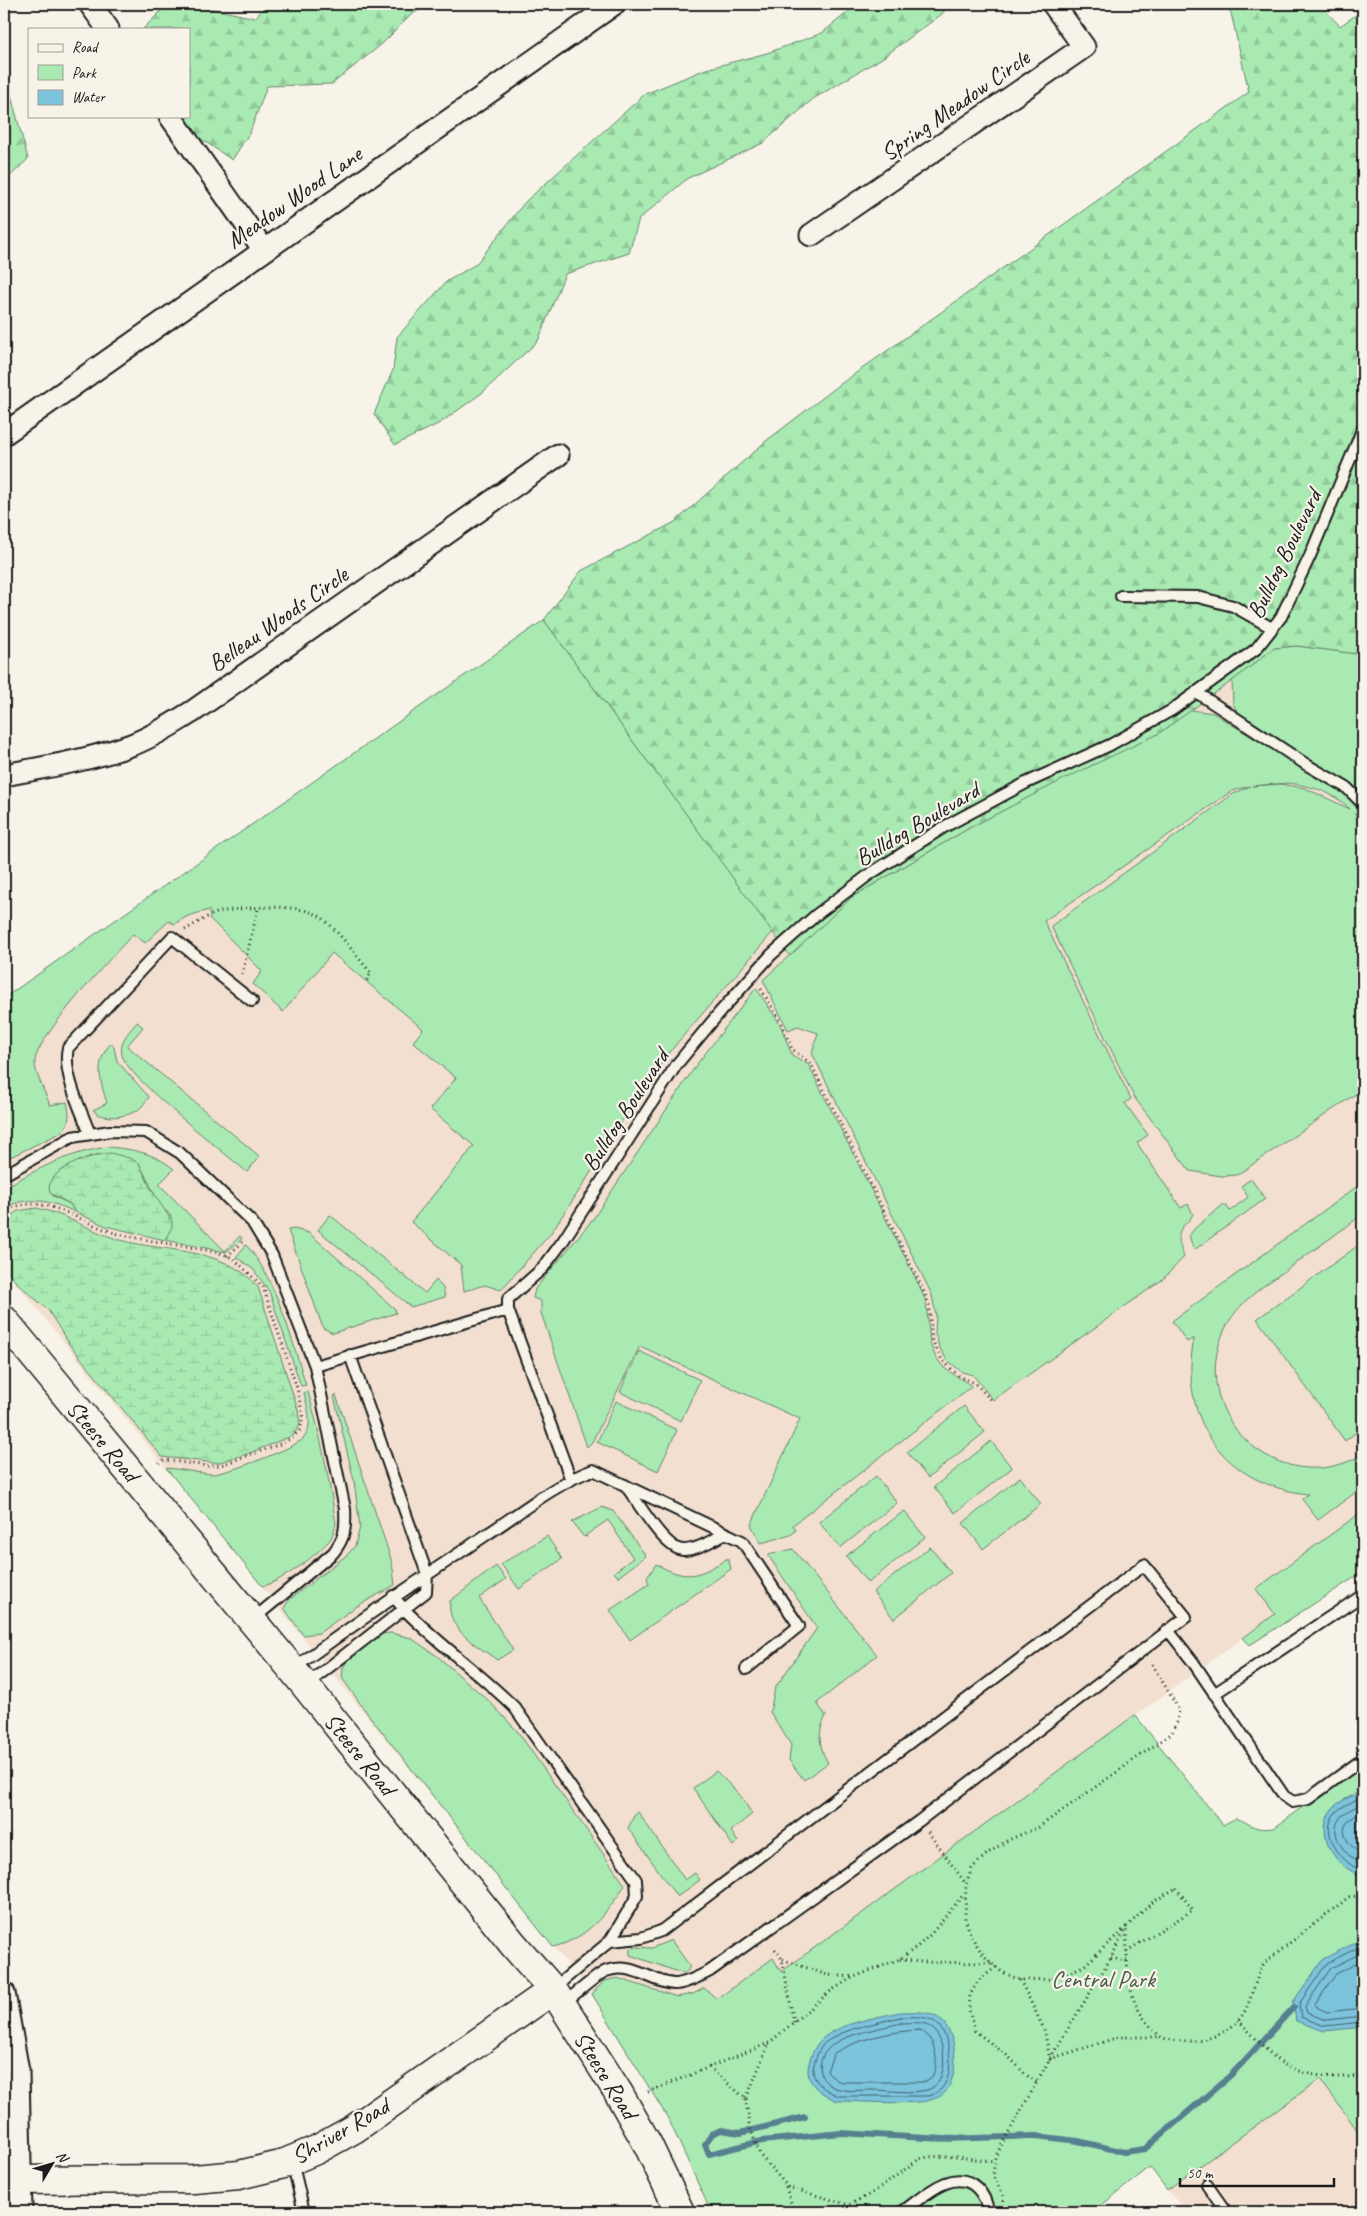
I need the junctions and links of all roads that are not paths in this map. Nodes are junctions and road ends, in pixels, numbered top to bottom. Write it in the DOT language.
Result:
graph roads {
  1 [pos="90,4"];
  2 [pos="614,4"];
  3 [pos="1054,4"];
  4 [pos="107,28"];
  5 [pos="171,118"];
  6 [pos="811,235"];
  7 [pos="264,250"];
  8 [pos="1363,428"];
  9 [pos="4,434"];
  10 [pos="558,455"];
  11 [pos="1121,596"];
  12 [pos="1272,628"];
  13 [pos="1196,692"];
  14 [pos="4,775"];
  15 [pos="1363,804"];
  16 [pos="252,1001"];
  17 [pos="90,1134"];
  18 [pos="4,1174"];
  19 [pos="508,1304"];
  20 [pos="4,1320"];
  21 [pos="350,1355"];
  22 [pos="315,1366"];
  23 [pos="571,1480"];
  24 [pos="625,1484"];
  25 [pos="726,1533"];
  26 [pos="427,1574"];
  27 [pos="1363,1594"];
  28 [pos="394,1596"];
  29 [pos="404,1609"];
  30 [pos="252,1620"];
  31 [pos="1168,1630"];
  32 [pos="746,1670"];
  33 [pos="299,1678"];
  34 [pos="1214,1694"];
  35 [pos="1363,1759"];
  36 [pos="610,1941"];
  37 [pos="4,1993"];
  38 [pos="557,1997"];
  39 [pos="292,2160"];
  40 [pos="13,2180"];
  41 [pos="1207,2184"];
  42 [pos="21,2212"];
  43 [pos="304,2212"];
  44 [pos="680,2212"];
  45 [pos="902,2212"];
  46 [pos="988,2212"];
  47 [pos="1226,2212"];
  1 -- 4 [label="street"];
  2 -- 7 [label="street, Meadow Wood Lane"];
  3 -- 6 [label="street, Spring Meadow Circle"];
  5 -- 7 [label="street"];
  7 -- 9 [label="street, Meadow Wood Lane"];
  8 -- 12 [label="lane, Bulldog Boulevard"];
  10 -- 14 [label="street, Belleau Woods Circle"];
  11 -- 12 [label="lane"];
  12 -- 13 [label="lane, Bulldog Boulevard"];
  13 -- 15 [label="lane"];
  13 -- 19 [label="lane, Bulldog Boulevard"];
  16 -- 17 [label="lane"];
  17 -- 18 [label="lane"];
  17 -- 22 [label="lane"];
  19 -- 21 [label="lane"];
  19 -- 23 [label="lane"];
  20 -- 30 [label="street, Steese Road"];
  21 -- 22 [label="lane"];
  21 -- 26 [label="lane"];
  22 -- 30 [label="lane"];
  23 -- 24 [label="lane"];
  23 -- 26 [label="lane"];
  24 -- 25 [label="lane"];
  24 -- 25 [label="lane"];
  25 -- 32 [label="lane"];
  26 -- 28 [label="lane"];
  26 -- 29 [label="lane"];
  27 -- 34 [label="lane"];
  28 -- 29 [label="lane"];
  28 -- 33 [label="lane"];
  29 -- 33 [label="lane"];
  29 -- 36 [label="lane"];
  30 -- 33 [label="street, Steese Road"];
  31 -- 34 [label="lane"];
  31 -- 36 [label="lane"];
  31 -- 38 [label="lane"];
  33 -- 38 [label="street, Steese Road"];
  34 -- 35 [label="lane"];
  36 -- 38 [label="lane"];
  37 -- 40 [label="street"];
  38 -- 39 [label="street, Shriver Road"];
  38 -- 44 [label="street, Steese Road"];
  39 -- 40 [label="street, Shriver Road"];
  39 -- 43 [label="lane"];
  40 -- 42 [label="street"];
  41 -- 47 [label="lane"];
  45 -- 46 [label="lane"];
}
